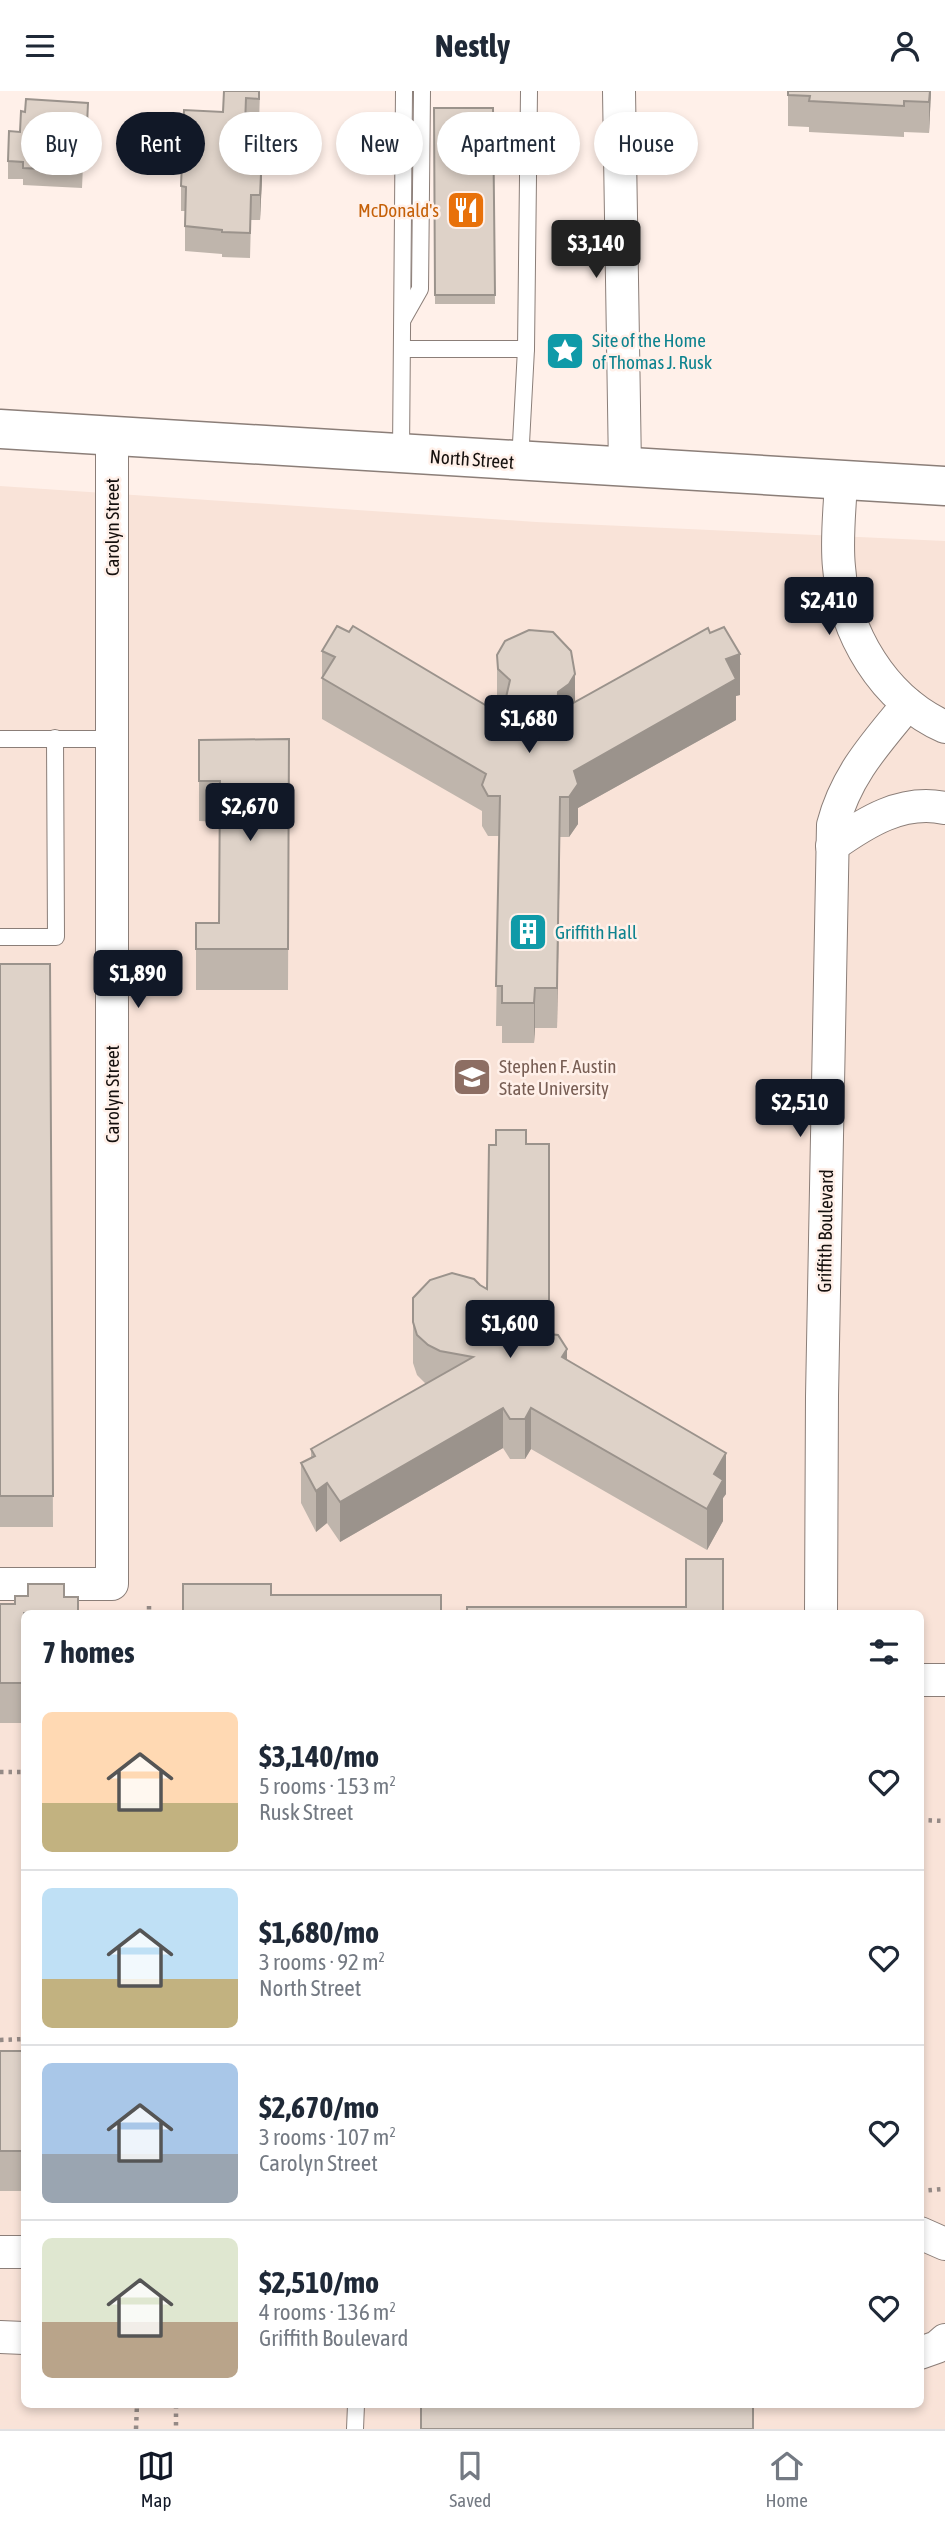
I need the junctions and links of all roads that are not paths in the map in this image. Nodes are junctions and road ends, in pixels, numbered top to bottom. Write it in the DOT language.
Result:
graph roads {
  1 [pos="404,91"];
  2 [pos="432,91"];
  3 [pos="529,91"];
  4 [pos="619,91"];
  5 [pos="422,99"];
  6 [pos="402,321"];
  7 [pos="402,349"];
  8 [pos="526,349"];
  9 [pos="0,429"];
  10 [pos="112,437"];
  11 [pos="401,454"];
  12 [pos="520,462"];
  13 [pos="625,468"];
  14 [pos="841,480"];
  15 [pos="945,487"];
  16 [pos="908,704"];
  17 [pos="945,727"];
  18 [pos="55,738"];
  19 [pos="0,739"];
  20 [pos="112,739"];
  21 [pos="945,808"];
  22 [pos="832,846"];
  23 [pos="0,936"];
  24 [pos="0,1584"];
  25 [pos="821,1610"];
  26 [pos="924,1680"];
  27 [pos="945,1680"];
  28 [pos="0,2252"];
  29 [pos="21,2252"];
  30 [pos="0,2337"];
  31 [pos="21,2337"];
  32 [pos="945,2340"];
  33 [pos="924,2352"];
  34 [pos="356,2408"];
  35 [pos="355,2429"];
  1 -- 6 [label="lane"];
  2 -- 5 [label="lane"];
  3 -- 8 [label="lane"];
  4 -- 13 [label="street"];
  5 -- 6 [label="lane"];
  6 -- 7 [label="lane"];
  7 -- 8 [label="lane"];
  7 -- 11 [label="lane"];
  8 -- 12 [label="lane"];
  9 -- 10 [label="main road, North Street"];
  10 -- 11 [label="main road, North Street"];
  10 -- 20 [label="street, Carolyn Street"];
  11 -- 12 [label="main road, North Street"];
  12 -- 13 [label="main road, North Street"];
  13 -- 14 [label="main road, North Street"];
  14 -- 15 [label="main road, North Street"];
  14 -- 16 [label="street"];
  16 -- 17 [label="street"];
  16 -- 22 [label="street, Griffith Boulevard"];
  18 -- 19 [label="lane"];
  18 -- 20 [label="lane"];
  18 -- 23 [label="lane"];
  20 -- 24 [label="street, Carolyn Street"];
  21 -- 22 [label="street"];
  22 -- 25 [label="street, Griffith Boulevard"];
  26 -- 27 [label="street"];
  28 -- 29 [label="street"];
  30 -- 31 [label="street"];
  32 -- 33 [label="street"];
  34 -- 35 [label="lane"];
}
